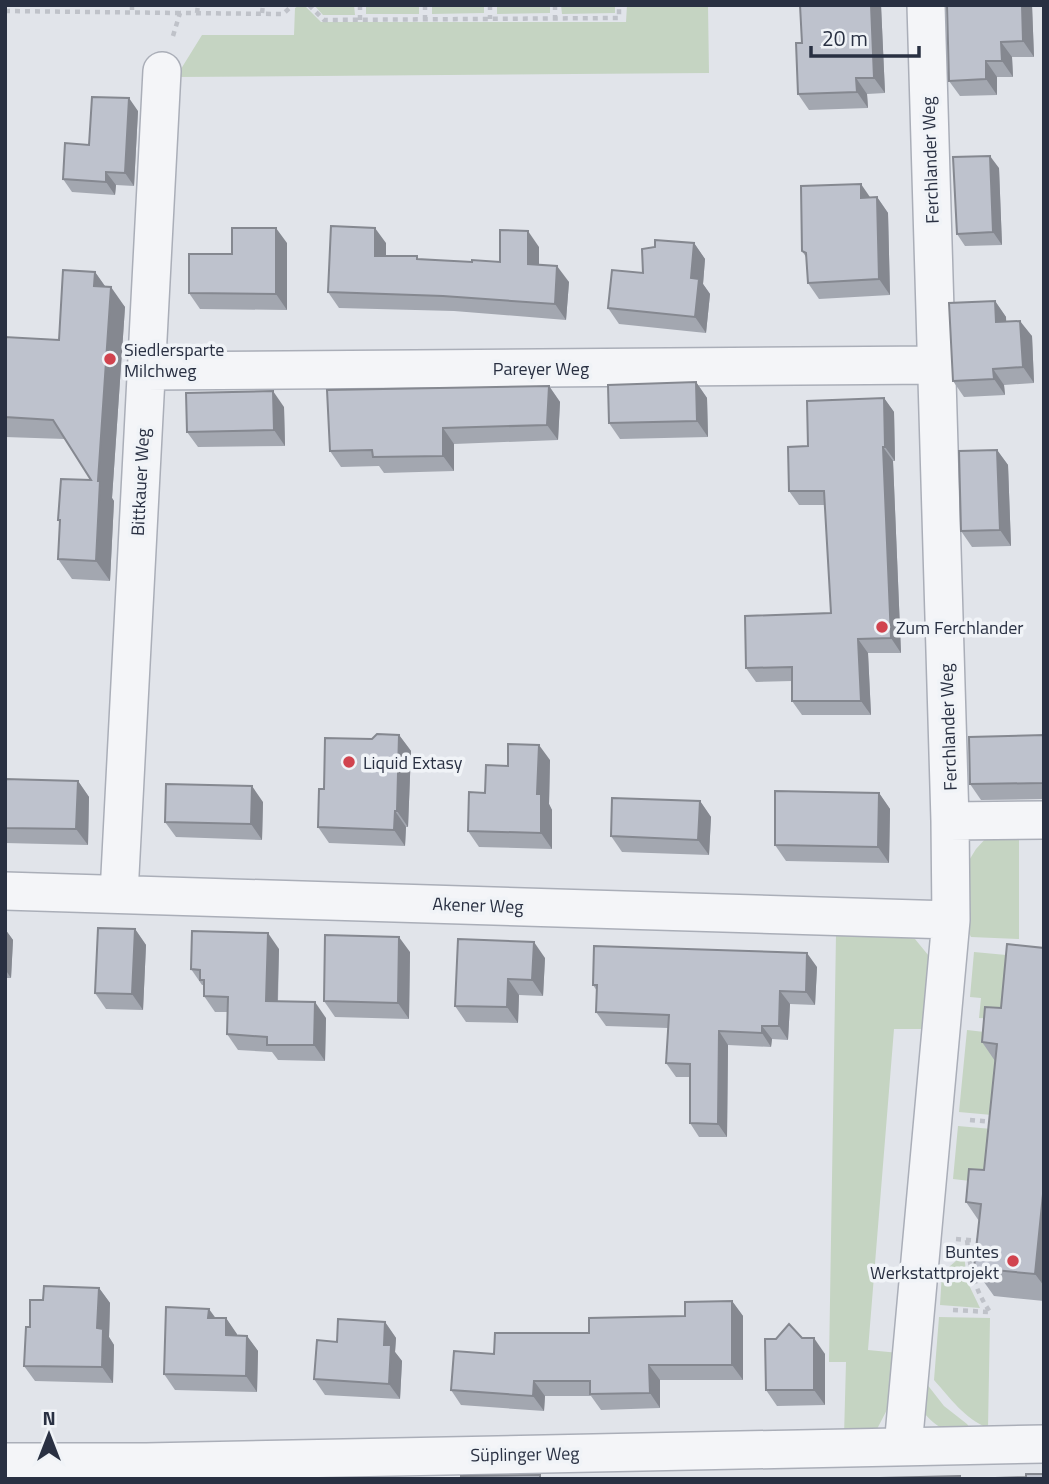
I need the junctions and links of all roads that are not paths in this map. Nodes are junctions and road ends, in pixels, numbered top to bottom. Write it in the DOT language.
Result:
graph roads {
  1 [pos="926,5"];
  2 [pos="162,71"];
  3 [pos="937,365"];
  4 [pos="146,371"];
  5 [pos="1044,820"];
  6 [pos="950,821"];
  7 [pos="5,891"];
  8 [pos="119,894"];
  9 [pos="951,920"];
  10 [pos="1044,1444"];
  11 [pos="903,1447"];
  12 [pos="5,1462"];
  1 -- 3 [label="street, Ferchlander Weg"];
  2 -- 4 [label="street, Bittkauer Weg"];
  3 -- 4 [label="street, Pareyer Weg"];
  3 -- 6 [label="street, Ferchlander Weg"];
  4 -- 8 [label="street, Bittkauer Weg"];
  5 -- 6 [label="street"];
  6 -- 9 [label="street, Ferchlander Weg"];
  7 -- 8 [label="street, Akener Weg"];
  8 -- 9 [label="street, Akener Weg"];
  9 -- 11 [label="street, Ferchlander Weg"];
  10 -- 11 [label="street, Süplinger Weg"];
  11 -- 12 [label="street, Süplinger Weg"];
}
